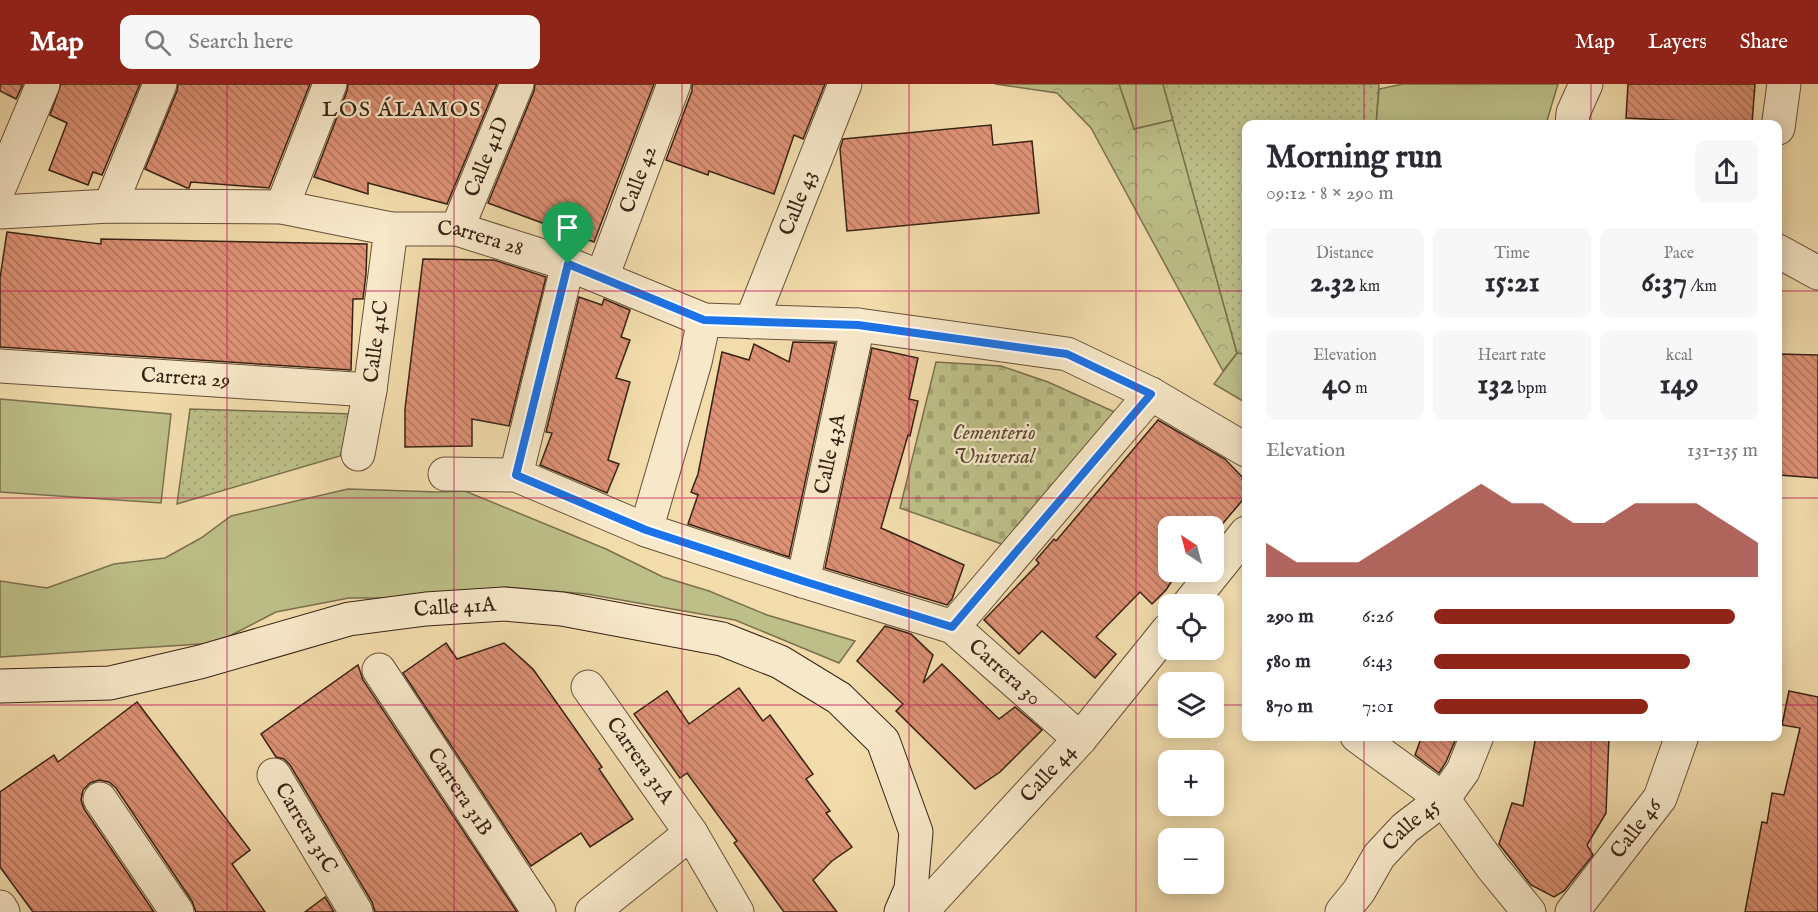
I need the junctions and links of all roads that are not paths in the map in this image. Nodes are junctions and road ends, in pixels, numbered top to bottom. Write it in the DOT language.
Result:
graph roads {
  1 [pos="43,84"];
  2 [pos="160,84"];
  3 [pos="330,84"];
  4 [pos="517,84"];
  5 [pos="674,84"];
  6 [pos="845,84"];
  7 [pos="1586,84"];
  8 [pos="1784,84"];
  9 [pos="1572,120"];
  10 [pos="1779,120"];
  11 [pos="0,186"];
  12 [pos="110,206"];
  13 [pos="282,207"];
  14 [pos="0,212"];
  15 [pos="391,229"];
  16 [pos="457,230"];
  17 [pos="1782,253"];
  18 [pos="568,264"];
  19 [pos="1818,273"];
  20 [pos="602,277"];
  21 [pos="704,320"];
  22 [pos="751,322"];
  23 [pos="858,325"];
  24 [pos="0,366"];
  25 [pos="370,390"];
  26 [pos="1151,394"];
  27 [pos="1242,448"];
  28 [pos="358,454"];
  29 [pos="445,474"];
  30 [pos="516,475"];
  31 [pos="646,530"];
  32 [pos="1242,538"];
  33 [pos="803,581"];
  34 [pos="1197,594"];
  35 [pos="952,627"];
  36 [pos="1158,642"];
  37 [pos="380,670"];
  38 [pos="0,686"];
  39 [pos="588,687"];
  40 [pos="1080,739"];
  41 [pos="1364,741"];
  42 [pos="1475,741"];
  43 [pos="1680,741"];
  44 [pos="274,776"];
  45 [pos="100,799"];
  46 [pos="1443,799"];
  47 [pos="700,846"];
  48 [pos="1359,905"];
  49 [pos="0,908"];
  50 [pos="3,912"];
  51 [pos="177,912"];
  52 [pos="356,912"];
  53 [pos="539,912"];
  54 [pos="592,912"];
  55 [pos="737,912"];
  56 [pos="901,912"];
  57 [pos="921,912"];
  58 [pos="1529,912"];
  59 [pos="1572,912"];
  1 -- 11 [label="street"];
  2 -- 12 [label="street"];
  3 -- 13 [label="street"];
  4 -- 16 [label="street, Calle 41D"];
  5 -- 20 [label="street, Calle 42"];
  6 -- 22 [label="street, Calle 43"];
  7 -- 9 [label="street"];
  8 -- 10 [label="street"];
  12 -- 13 [label="street, Carrera 28"];
  12 -- 14 [label="street, Carrera 28"];
  13 -- 15 [label="street, Carrera 28"];
  15 -- 16 [label="street, Carrera 28"];
  15 -- 25 [label="street, Calle 41C"];
  16 -- 18 [label="street, Carrera 28"];
  17 -- 19 [label="street"];
  18 -- 20 [label="street, Carrera 28"];
  18 -- 30 [label="street"];
  20 -- 21 [label="street, Carrera 28"];
  21 -- 22 [label="street, Carrera 28"];
  21 -- 31 [label="street"];
  22 -- 23 [label="street, Carrera 28"];
  23 -- 26 [label="street, Carrera 28"];
  23 -- 33 [label="street, Calle 43A"];
  24 -- 25 [label="street, Carrera 29"];
  25 -- 28 [label="street, Calle 41C"];
  26 -- 27 [label="street, Carrera 28"];
  26 -- 35 [label="street"];
  29 -- 30 [label="street, Carrera 30"];
  30 -- 31 [label="street, Carrera 30"];
  31 -- 33 [label="street, Carrera 30"];
  32 -- 34 [label="street"];
  33 -- 35 [label="street, Carrera 30"];
  35 -- 40 [label="street, Carrera 30"];
  36 -- 40 [label="street, Calle 44"];
  37 -- 53 [label="street, Carrera 31B"];
  38 -- 56 [label="street, Calle 41A"];
  39 -- 47 [label="street, Carrera 31A"];
  40 -- 57 [label="street, Calle 44"];
  41 -- 46 [label="street"];
  42 -- 46 [label="street, Calle 45"];
  43 -- 59 [label="street, Calle 46"];
  44 -- 52 [label="street, Carrera 31C"];
  45 -- 51 [label="street"];
  46 -- 48 [label="street, Calle 45"];
  46 -- 58 [label="street"];
  47 -- 54 [label="street"];
  47 -- 55 [label="street, Carrera 31A"];
  49 -- 50 [label="street"];
}
